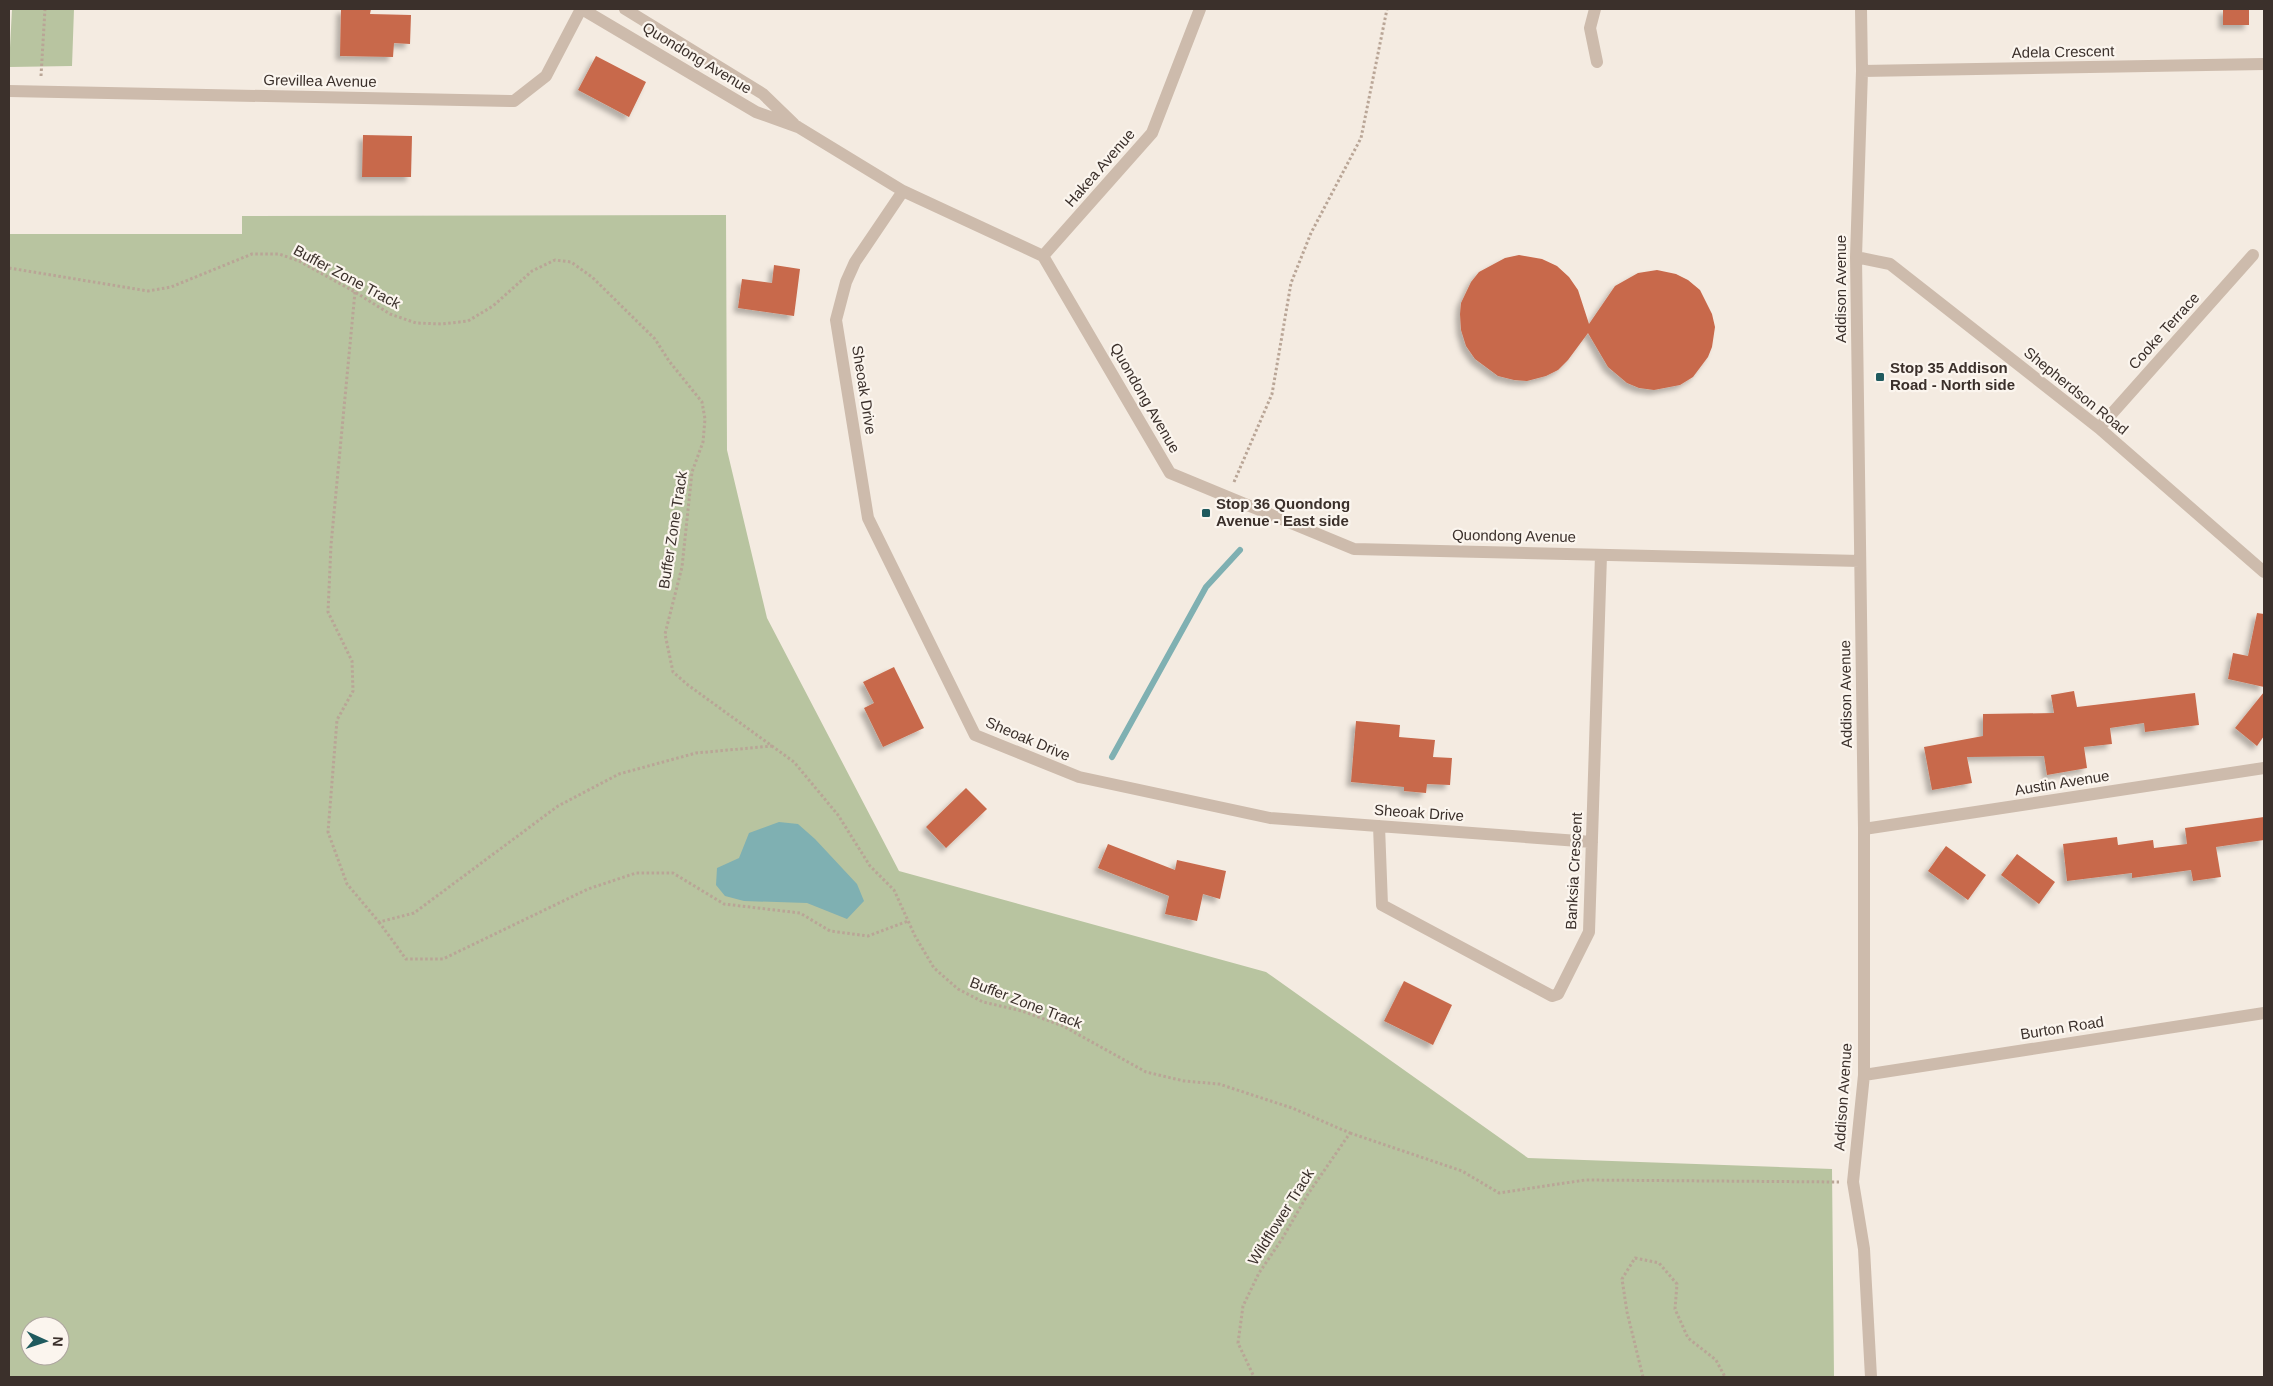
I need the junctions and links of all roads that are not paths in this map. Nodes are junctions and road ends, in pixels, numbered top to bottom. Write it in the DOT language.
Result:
graph roads {
  1 [pos="582,9"];
  2 [pos="625,9"];
  3 [pos="1595,9"];
  4 [pos="1861,9"];
  5 [pos="1197,10"];
  6 [pos="1598,62"];
  7 [pos="2264,64"];
  8 [pos="1862,71"];
  9 [pos="9,92"];
  10 [pos="798,127"];
  11 [pos="903,191"];
  12 [pos="2253,255"];
  13 [pos="1044,256"];
  14 [pos="1856,258"];
  15 [pos="2098,428"];
  16 [pos="1601,555"];
  17 [pos="1860,560"];
  18 [pos="2264,572"];
  19 [pos="2264,768"];
  20 [pos="1379,826"];
  21 [pos="1864,829"];
  22 [pos="1592,842"];
  23 [pos="2264,1012"];
  24 [pos="1864,1075"];
  25 [pos="1871,1377"];
  1 -- 9 [label="street, Grevillea Avenue"];
  1 -- 10 [label="street, Quondong Avenue"];
  2 -- 10 [label="street, Quondong Avenue"];
  3 -- 6 [label="street"];
  4 -- 8 [label="street, Addison Avenue"];
  5 -- 13 [label="street, Hakea Avenue"];
  7 -- 8 [label="street, Adela Crescent"];
  8 -- 14 [label="street, Addison Avenue"];
  10 -- 11 [label="street, Quondong Avenue"];
  11 -- 13 [label="street, Quondong Avenue"];
  11 -- 20 [label="street, Sheoak Drive"];
  12 -- 15 [label="street, Cooke Terrace"];
  13 -- 16 [label="street, Quondong Avenue"];
  14 -- 15 [label="street, Shepherdson Road"];
  14 -- 17 [label="street, Addison Avenue"];
  15 -- 18 [label="street, Shepherdson Road"];
  16 -- 17 [label="street, Quondong Avenue"];
  16 -- 22 [label="street, Banksia Crescent"];
  17 -- 21 [label="street, Addison Avenue"];
  19 -- 21 [label="street, Austin Avenue"];
  20 -- 22 [label="street, Sheoak Drive"];
  20 -- 22 [label="street, Banksia Crescent"];
  21 -- 24 [label="street, Addison Avenue"];
  23 -- 24 [label="street, Burton Road"];
  24 -- 25 [label="street, Addison Avenue"];
}
